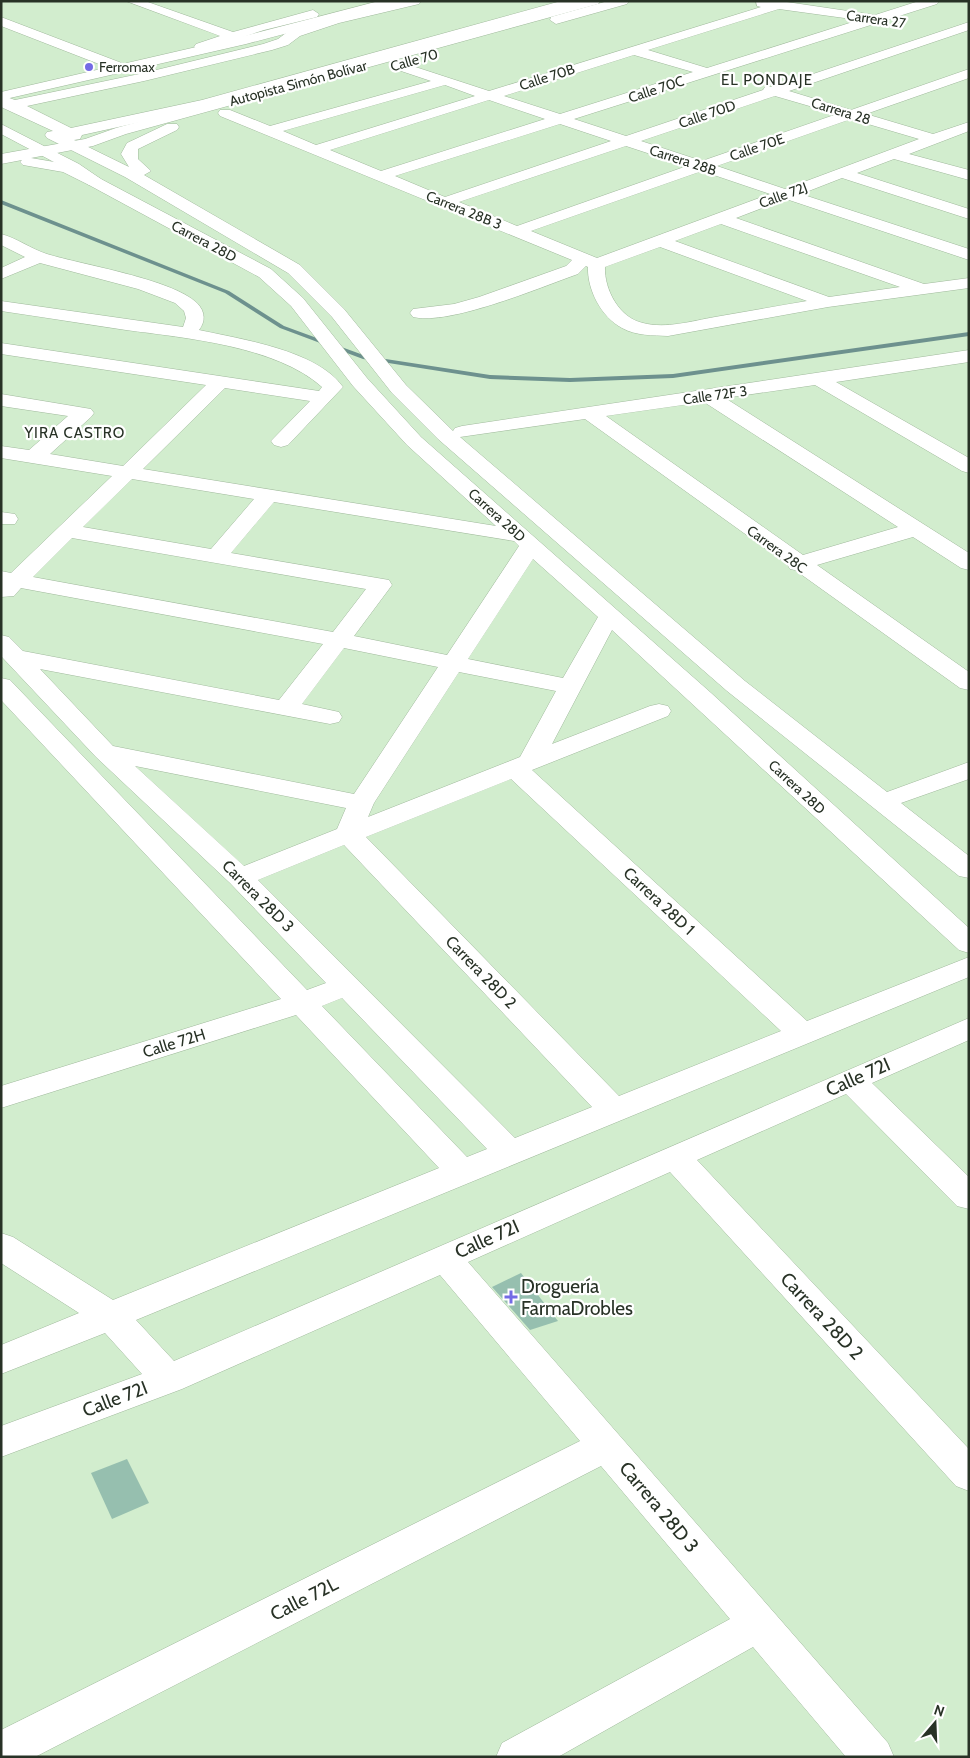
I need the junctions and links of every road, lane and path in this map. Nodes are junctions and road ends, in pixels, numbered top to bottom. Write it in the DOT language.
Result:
graph roads {
  1 [pos="132,1"];
  2 [pos="360,1"];
  3 [pos="394,1"];
  4 [pos="415,1"];
  5 [pos="576,1"];
  6 [pos="594,1"];
  7 [pos="623,1"];
  8 [pos="753,1"];
  9 [pos="809,1"];
  10 [pos="933,1"];
  11 [pos="785,6"];
  12 [pos="876,19"];
  13 [pos="1,21"];
  14 [pos="905,24"];
  15 [pos="925,26"];
  16 [pos="969,26"];
  17 [pos="962,32"];
  18 [pos="233,36"];
  19 [pos="632,50"];
  20 [pos="168,58"];
  21 [pos="391,67"];
  22 [pos="122,68"];
  23 [pos="346,70"];
  24 [pos="708,72"];
  25 [pos="969,73"];
  26 [pos="445,81"];
  27 [pos="774,91"];
  28 [pos="489,96"];
  29 [pos="4,103"];
  30 [pos="225,113"];
  31 [pos="852,114"];
  32 [pos="560,119"];
  33 [pos="172,126"];
  34 [pos="969,126"];
  35 [pos="1,128"];
  36 [pos="269,131"];
  37 [pos="938,137"];
  38 [pos="626,141"];
  39 [pos="56,143"];
  40 [pos="969,143"];
  41 [pos="1,146"];
  42 [pos="315,150"];
  43 [pos="893,154"];
  44 [pos="1,160"];
  45 [pos="703,166"];
  46 [pos="143,171"];
  47 [pos="841,173"];
  48 [pos="969,175"];
  49 [pos="380,176"];
  50 [pos="95,182"];
  51 [pos="786,194"];
  52 [pos="445,202"];
  53 [pos="969,214"];
  54 [pos="720,218"];
  55 [pos="517,232"];
  56 [pos="1,239"];
  57 [pos="660,240"];
  58 [pos="969,255"];
  59 [pos="39,257"];
  60 [pos="591,261"];
  61 [pos="1,274"];
  62 [pos="969,283"];
  63 [pos="921,288"];
  64 [pos="828,302"];
  65 [pos="1,306"];
  66 [pos="419,313"];
  67 [pos="347,315"];
  68 [pos="179,332"];
  69 [pos="1,348"];
  70 [pos="969,356"];
  71 [pos="144,358"];
  72 [pos="939,360"];
  73 [pos="969,376"];
  74 [pos="820,380"];
  75 [pos="220,382"];
  76 [pos="380,386"];
  77 [pos="708,396"];
  78 [pos="324,397"];
  79 [pos="1,400"];
  80 [pos="587,412"];
  81 [pos="462,432"];
  82 [pos="281,441"];
  83 [pos="1,452"];
  84 [pos="34,457"];
  85 [pos="969,466"];
  86 [pos="127,472"];
  87 [pos="268,496"];
  88 [pos="915,529"];
  89 [pos="67,531"];
  90 [pos="526,541"];
  91 [pos="217,556"];
  92 [pos="969,563"];
  93 [pos="798,564"];
  94 [pos="6,585"];
  95 [pos="610,616"];
  96 [pos="338,640"];
  97 [pos="8,650"];
  98 [pos="452,662"];
  99 [pos="969,683"];
  100 [pos="1,685"];
  101 [pos="570,687"];
  102 [pos="286,708"];
  103 [pos="659,711"];
  104 [pos="330,717"];
  105 [pos="105,752"];
  106 [pos="523,765"];
  107 [pos="969,770"];
  108 [pos="896,796"];
  109 [pos="361,802"];
  110 [pos="348,834"];
  111 [pos="969,853"];
  112 [pos="969,870"];
  113 [pos="240,877"];
  114 [pos="969,922"];
  115 [pos="969,944"];
  116 [pos="969,966"];
  117 [pos="346,986"];
  118 [pos="301,1003"];
  119 [pos="969,1028"];
  120 [pos="803,1034"];
  121 [pos="850,1080"];
  122 [pos="1,1097"];
  123 [pos="615,1111"];
  124 [pos="510,1154"];
  125 [pos="675,1157"];
  126 [pos="463,1173"];
  127 [pos="969,1197"];
  128 [pos="1,1246"];
  129 [pos="445,1258"];
  130 [pos="112,1317"];
  131 [pos="1,1360"];
  132 [pos="169,1379"];
  133 [pos="1,1442"];
  134 [pos="606,1446"];
  135 [pos="969,1475"];
  136 [pos="758,1624"];
  137 [pos="1,1752"];
  138 [pos="518,1757"];
  139 [pos="873,1757"];
  1 -- 18 [label="main road"];
  2 -- 18 [label="main road"];
  3 -- 20 [label="main road"];
  4 -- 29 [label="main road"];
  5 -- 39 [label="main road"];
  6 -- 23 [label="main road, Autopista Simón Bolívar"];
  7 -- 21 [label="main road, Calle 70"];
  8 -- 11 [label="main road, Carrera 27"];
  9 -- 11 [label="main road, Calle 70B"];
  10 -- 12 [label="main road, Calle 70C"];
  11 -- 12 [label="main road, Carrera 27"];
  11 -- 19 [label="main road, Calle 70B"];
  12 -- 14 [label="main road, Carrera 27"];
  12 -- 24 [label="main road, Calle 70C"];
  13 -- 22 [label="main road"];
  15 -- 17 [label="main road, Carrera 27"];
  16 -- 17 [label="main road, Calle 70D"];
  17 -- 27 [label="main road, Calle 70D"];
  18 -- 20 [label="main road"];
  19 -- 24 [label="main road, Carrera 28"];
  19 -- 28 [label="main road, Calle 70B"];
  20 -- 22 [label="main road"];
  21 -- 23 [label="main road"];
  21 -- 26 [label="main road, Carrera 28B"];
  21 -- 30 [label="main road, Calle 70"];
  22 -- 29 [label="main road"];
  23 -- 39 [label="main road, Autopista Simón Bolívar"];
  24 -- 27 [label="main road, Carrera 28"];
  24 -- 32 [label="main road, Calle 70C"];
  25 -- 31 [label="main road, Calle 70E"];
  26 -- 28 [label="main road, Carrera 28B"];
  26 -- 36 [label="main road"];
  27 -- 31 [label="main road, Carrera 28"];
  27 -- 38 [label="main road, Calle 70D"];
  28 -- 32 [label="main road, Carrera 28B"];
  28 -- 42 [label="main road, Calle 70B"];
  29 -- 39 [label="main road"];
  30 -- 33 [label="main road, Calle 70"];
  30 -- 36 [label="main road, Carrera 28B 3"];
  31 -- 37 [label="main road, Carrera 28"];
  31 -- 45 [label="main road, Calle 70E"];
  32 -- 38 [label="main road, Carrera 28B"];
  32 -- 49 [label="main road, Calle 70C"];
  33 -- 39 [label="main road, Calle 70"];
  33 -- 46 [label="main road"];
  34 -- 37 [label="main road, Calle 72J"];
  35 -- 39 [label="main road, Carrera 28D"];
  36 -- 42 [label="main road, Carrera 28B 3"];
  37 -- 40 [label="main road, Carrera 28"];
  37 -- 43 [label="main road, Calle 72J"];
  38 -- 45 [label="main road, Carrera 28B"];
  38 -- 52 [label="main road, Calle 70D"];
  39 -- 41 [label="main road"];
  39 -- 44 [label="main road, Autopista Simón Bolívar"];
  39 -- 46 [label="main road, Carrera 28D"];
  39 -- 50 [label="main road, Carrera 28D"];
  39 -- 67 [label="main road"];
  39 -- 76 [label="main road"];
  42 -- 49 [label="main road, Carrera 28B 3"];
  43 -- 47 [label="main road, Calle 72J"];
  43 -- 48 [label="main road"];
  44 -- 50 [label="main road"];
  45 -- 51 [label="main road, Carrera 28B"];
  45 -- 55 [label="main road, Calle 70E"];
  46 -- 67 [label="main road, Carrera 28D"];
  47 -- 51 [label="main road, Calle 72J"];
  47 -- 53 [label="main road"];
  49 -- 52 [label="main road, Carrera 28B 3"];
  50 -- 76 [label="main road, Carrera 28D"];
  51 -- 54 [label="main road, Calle 72J"];
  51 -- 58 [label="main road, Carrera 28B"];
  52 -- 55 [label="main road, Carrera 28B 3"];
  54 -- 57 [label="main road, Calle 72J"];
  54 -- 63 [label="main road"];
  55 -- 60 [label="main road, Carrera 28B 3"];
  56 -- 59 [label="main road"];
  57 -- 60 [label="main road, Calle 72J"];
  57 -- 64 [label="main road"];
  59 -- 61 [label="main road"];
  59 -- 68 [label="main road"];
  60 -- 64 [label="main road"];
  60 -- 66 [label="main road, Calle 72J"];
  62 -- 63 [label="main road"];
  63 -- 64 [label="main road"];
  65 -- 68 [label="main road"];
  67 -- 76 [label="main road"];
  67 -- 81 [label="main road, Carrera 28D"];
  68 -- 71 [label="main road"];
  68 -- 78 [label="main road"];
  69 -- 71 [label="main road"];
  70 -- 72 [label="main road, Calle 72F 3"];
  71 -- 75 [label="main road"];
  72 -- 73 [label="main road"];
  72 -- 74 [label="main road, Calle 72F 3"];
  74 -- 77 [label="main road, Calle 72F 3"];
  74 -- 85 [label="main road"];
  75 -- 78 [label="main road"];
  75 -- 86 [label="main road"];
  76 -- 90 [label="main road, Carrera 28D"];
  76 -- 112 [label="main road"];
  76 -- 114 [label="main road"];
  77 -- 80 [label="main road, Calle 72F 3"];
  77 -- 88 [label="main road"];
  78 -- 82 [label="main road"];
  79 -- 84 [label="main road"];
  80 -- 81 [label="main road, Calle 72F 3"];
  80 -- 93 [label="main road, Carrera 28C"];
  81 -- 108 [label="main road, Carrera 28D"];
  83 -- 84 [label="main road"];
  84 -- 86 [label="main road"];
  86 -- 87 [label="main road"];
  86 -- 89 [label="main road"];
  87 -- 90 [label="main road"];
  87 -- 91 [label="main road"];
  88 -- 92 [label="main road"];
  88 -- 93 [label="main road"];
  89 -- 91 [label="main road"];
  89 -- 94 [label="main road"];
  90 -- 95 [label="main road, Carrera 28D"];
  90 -- 98 [label="main road"];
  91 -- 96 [label="main road"];
  93 -- 99 [label="main road, Carrera 28C"];
  94 -- 96 [label="main road"];
  95 -- 101 [label="main road"];
  95 -- 115 [label="main road, Carrera 28D"];
  96 -- 98 [label="main road"];
  96 -- 102 [label="main road"];
  97 -- 102 [label="main road"];
  97 -- 105 [label="main road, Carrera 28D 3"];
  98 -- 101 [label="main road"];
  98 -- 109 [label="main road"];
  100 -- 118 [label="main road"];
  101 -- 106 [label="main road"];
  102 -- 104 [label="main road"];
  103 -- 106 [label="main road"];
  105 -- 109 [label="main road"];
  105 -- 113 [label="main road, Carrera 28D 3"];
  106 -- 110 [label="main road"];
  106 -- 120 [label="main road, Carrera 28D 1"];
  107 -- 108 [label="main road"];
  108 -- 111 [label="main road, Carrera 28D"];
  109 -- 110 [label="main road"];
  110 -- 113 [label="main road"];
  110 -- 123 [label="main road, Carrera 28D 2"];
  113 -- 117 [label="main road, Carrera 28D 3"];
  116 -- 120 [label="main road"];
  117 -- 118 [label="main road, Calle 72H"];
  117 -- 124 [label="main road, Carrera 28D 3"];
  118 -- 122 [label="main road, Calle 72H"];
  118 -- 126 [label="main road"];
  119 -- 121 [label="main road, Calle 72I"];
  120 -- 123 [label="main road"];
  121 -- 125 [label="main road, Calle 72I"];
  121 -- 127 [label="main road"];
  123 -- 124 [label="main road"];
  124 -- 126 [label="main road"];
  125 -- 129 [label="main road, Calle 72I"];
  125 -- 135 [label="main road, Carrera 28D 2"];
  126 -- 130 [label="main road"];
  128 -- 130 [label="main road"];
  129 -- 132 [label="main road, Calle 72I"];
  129 -- 134 [label="main road, Carrera 28D 3"];
  130 -- 131 [label="main road"];
  130 -- 132 [label="main road"];
  132 -- 133 [label="main road, Calle 72I"];
  134 -- 136 [label="main road, Carrera 28D 3"];
  134 -- 137 [label="main road, Calle 72L"];
  136 -- 138 [label="main road"];
  136 -- 139 [label="main road, Carrera 28D 3"];
}
